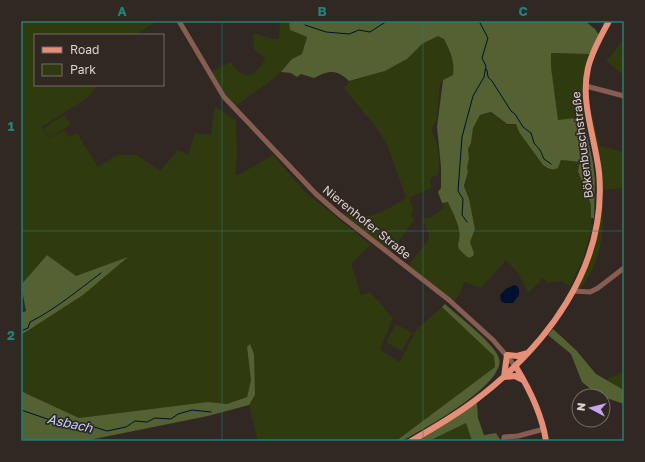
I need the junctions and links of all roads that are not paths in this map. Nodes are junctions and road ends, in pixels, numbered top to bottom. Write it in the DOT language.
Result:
graph roads {
  1 [pos="178,21"];
  2 [pos="609,21"];
  3 [pos="586,86"];
  4 [pos="624,96"];
  5 [pos="624,268"];
  6 [pos="573,291"];
  7 [pos="528,353"];
  8 [pos="507,355"];
  9 [pos="516,367"];
  10 [pos="504,377"];
  11 [pos="524,381"];
  12 [pos="544,429"];
  13 [pos="411,441"];
  14 [pos="504,441"];
  15 [pos="546,441"];
  1 -- 8 [label="street, Nierenhofer Straße"];
  2 -- 3 [label="main road, Bökenbuschstraße"];
  3 -- 4 [label="street"];
  3 -- 6 [label="main road, Bökenbuschstraße"];
  5 -- 6 [label="street"];
  6 -- 7 [label="main road, Bökenbuschstraße"];
  7 -- 8 [label="main road"];
  7 -- 9 [label="main road, Bökenbuschstraße"];
  8 -- 9 [label="street, Nierenhofer Straße"];
  8 -- 10 [label="main road"];
  9 -- 10 [label="main road, Bökenbuschstraße"];
  9 -- 11 [label="main road"];
  10 -- 11 [label="main road"];
  10 -- 13 [label="main road, Bökenbuschstraße"];
  11 -- 12 [label="main road"];
  12 -- 14 [label="street"];
  12 -- 15 [label="main road"];
}
